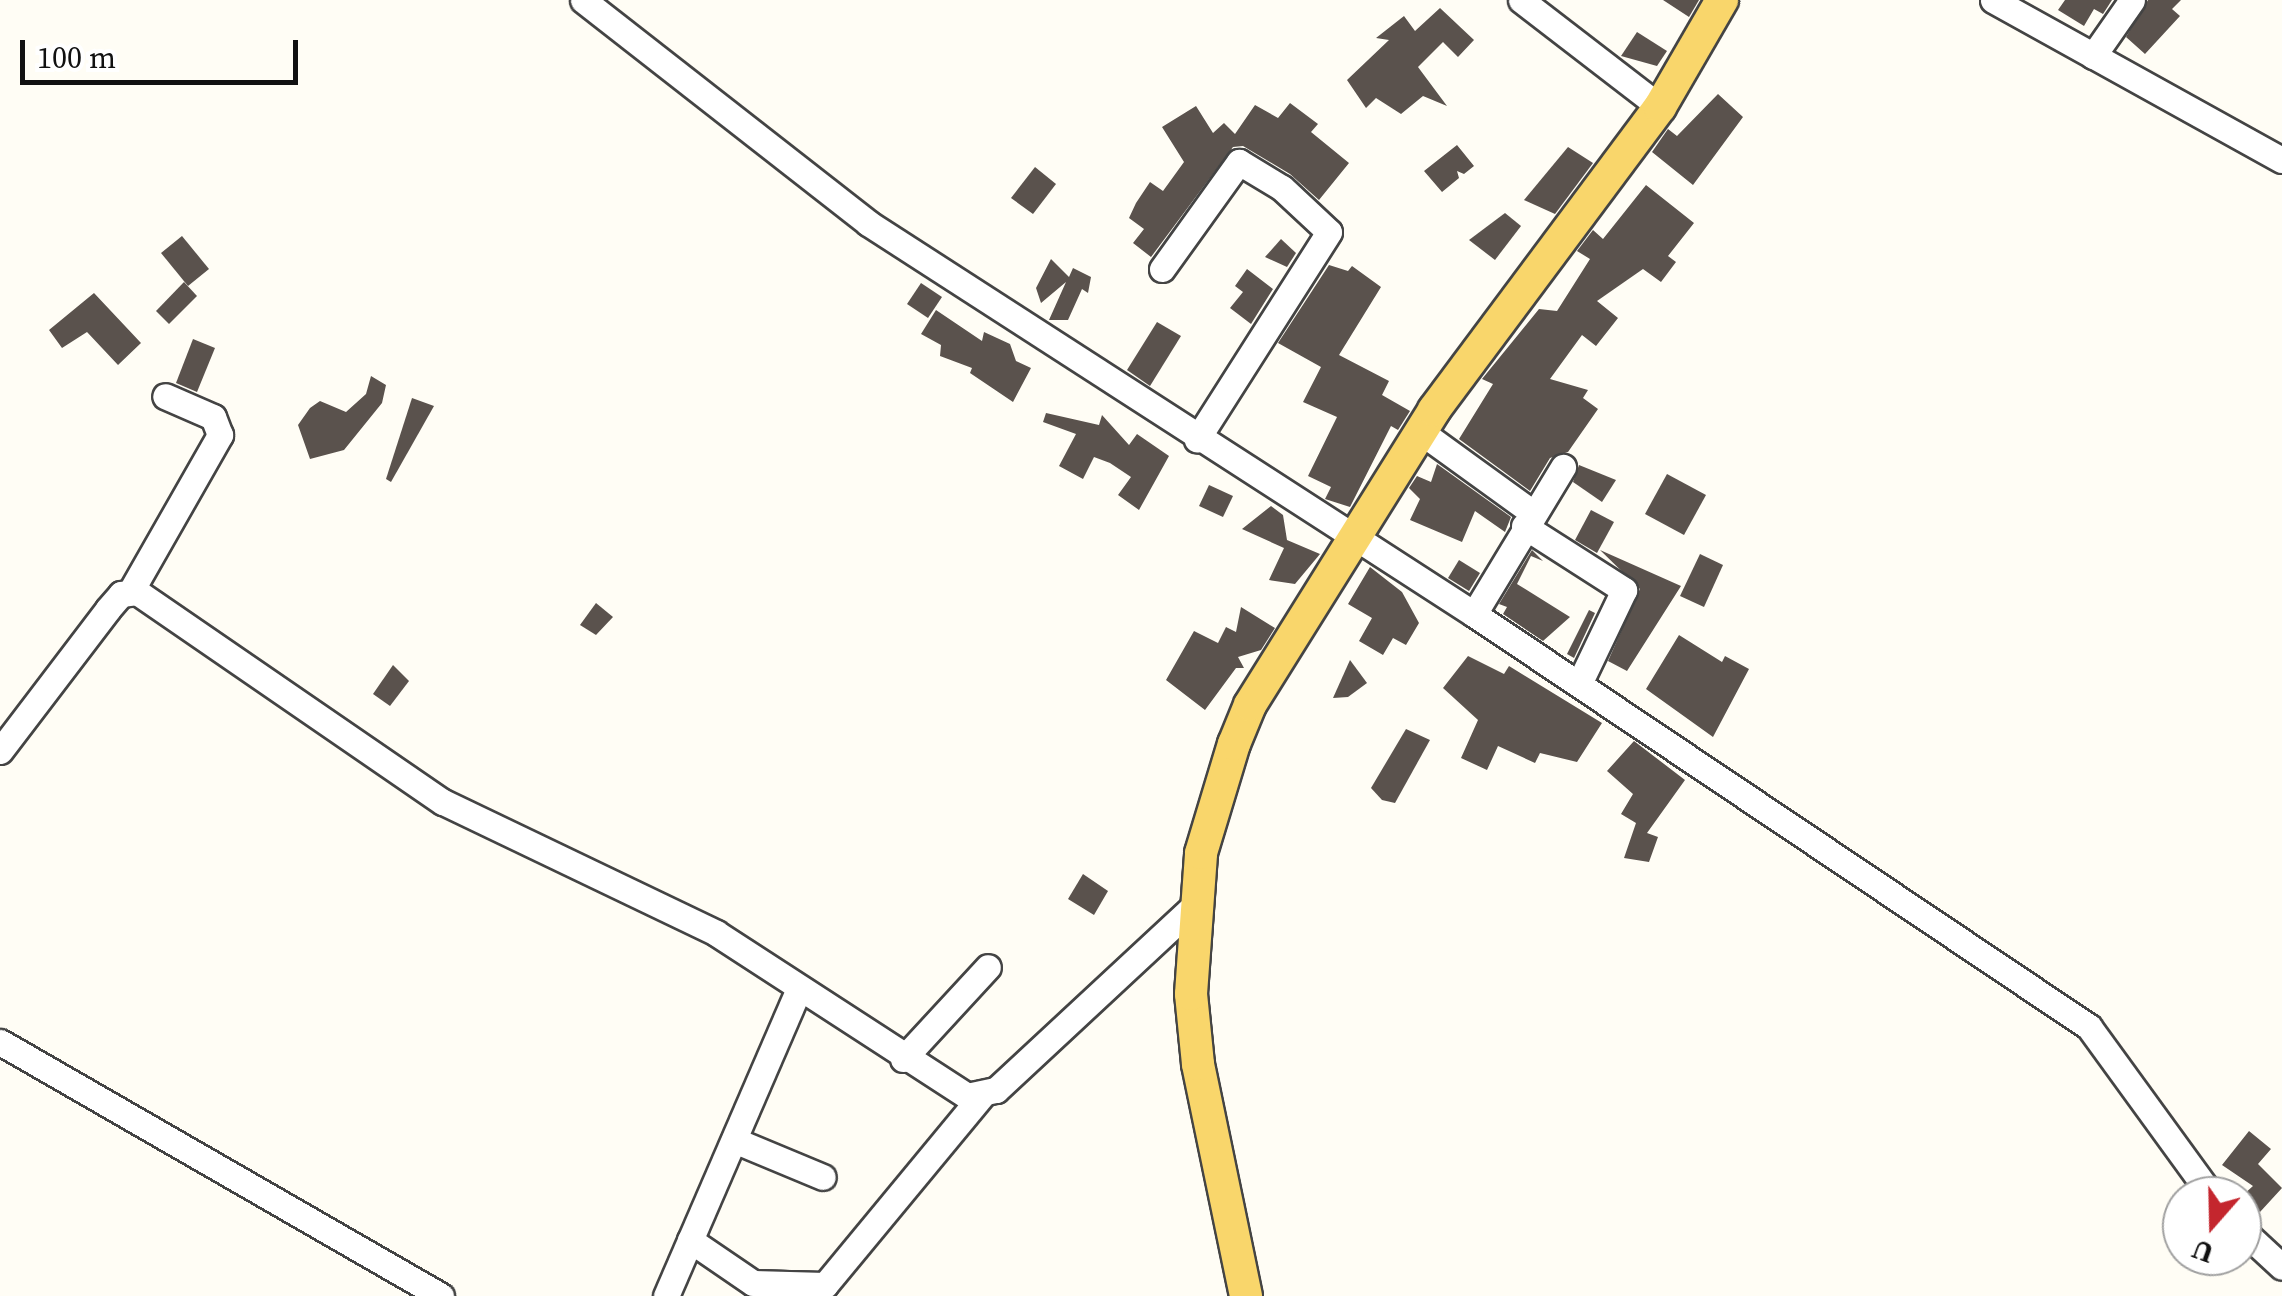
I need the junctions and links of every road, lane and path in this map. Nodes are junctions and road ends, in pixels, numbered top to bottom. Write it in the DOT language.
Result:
graph roads {
  1 [pos="583,0"];
  2 [pos="1522,0"];
  3 [pos="1722,0"];
  4 [pos="1993,0"];
  5 [pos="2132,0"];
  6 [pos="2092,56"];
  7 [pos="1660,106"];
  8 [pos="2282,160"];
  9 [pos="1162,269"];
  10 [pos="164,396"];
  11 [pos="1420,432"];
  12 [pos="1197,439"];
  13 [pos="1562,467"];
  14 [pos="1528,520"];
  15 [pos="1351,540"];
  16 [pos="131,591"];
  17 [pos="1474,614"];
  18 [pos="1579,684"];
  19 [pos="0,750"];
  20 [pos="1196,904"];
  21 [pos="988,967"];
  22 [pos="799,989"];
  23 [pos="0,1042"];
  24 [pos="904,1058"];
  25 [pos="982,1095"];
  26 [pos="734,1140"];
  27 [pos="2198,1176"];
  28 [pos="823,1177"];
  29 [pos="690,1240"];
  30 [pos="2262,1249"];
  31 [pos="2282,1268"];
  32 [pos="441,1296"];
  33 [pos="666,1296"];
  34 [pos="1246,1296"];
  1 -- 12 [label="street"];
  2 -- 7 [label="street"];
  3 -- 7 [label="main road"];
  4 -- 6 [label="street"];
  5 -- 6 [label="street"];
  6 -- 8 [label="street"];
  7 -- 11 [label="main road"];
  9 -- 12 [label="street"];
  10 -- 16 [label="street"];
  11 -- 14 [label="street"];
  11 -- 15 [label="main road"];
  12 -- 15 [label="street"];
  13 -- 14 [label="street"];
  14 -- 17 [label="street"];
  14 -- 18 [label="street"];
  15 -- 17 [label="street"];
  15 -- 20 [label="main road"];
  16 -- 19 [label="street"];
  16 -- 22 [label="street"];
  17 -- 18 [label="street"];
  18 -- 27 [label="street"];
  20 -- 25 [label="street"];
  20 -- 34 [label="main road"];
  21 -- 24 [label="street"];
  22 -- 24 [label="street"];
  22 -- 26 [label="street"];
  23 -- 32 [label="street"];
  24 -- 25 [label="street"];
  25 -- 29 [label="street"];
  26 -- 28 [label="street"];
  26 -- 29 [label="street"];
  29 -- 33 [label="street"];
  30 -- 31 [label="street"];
}
